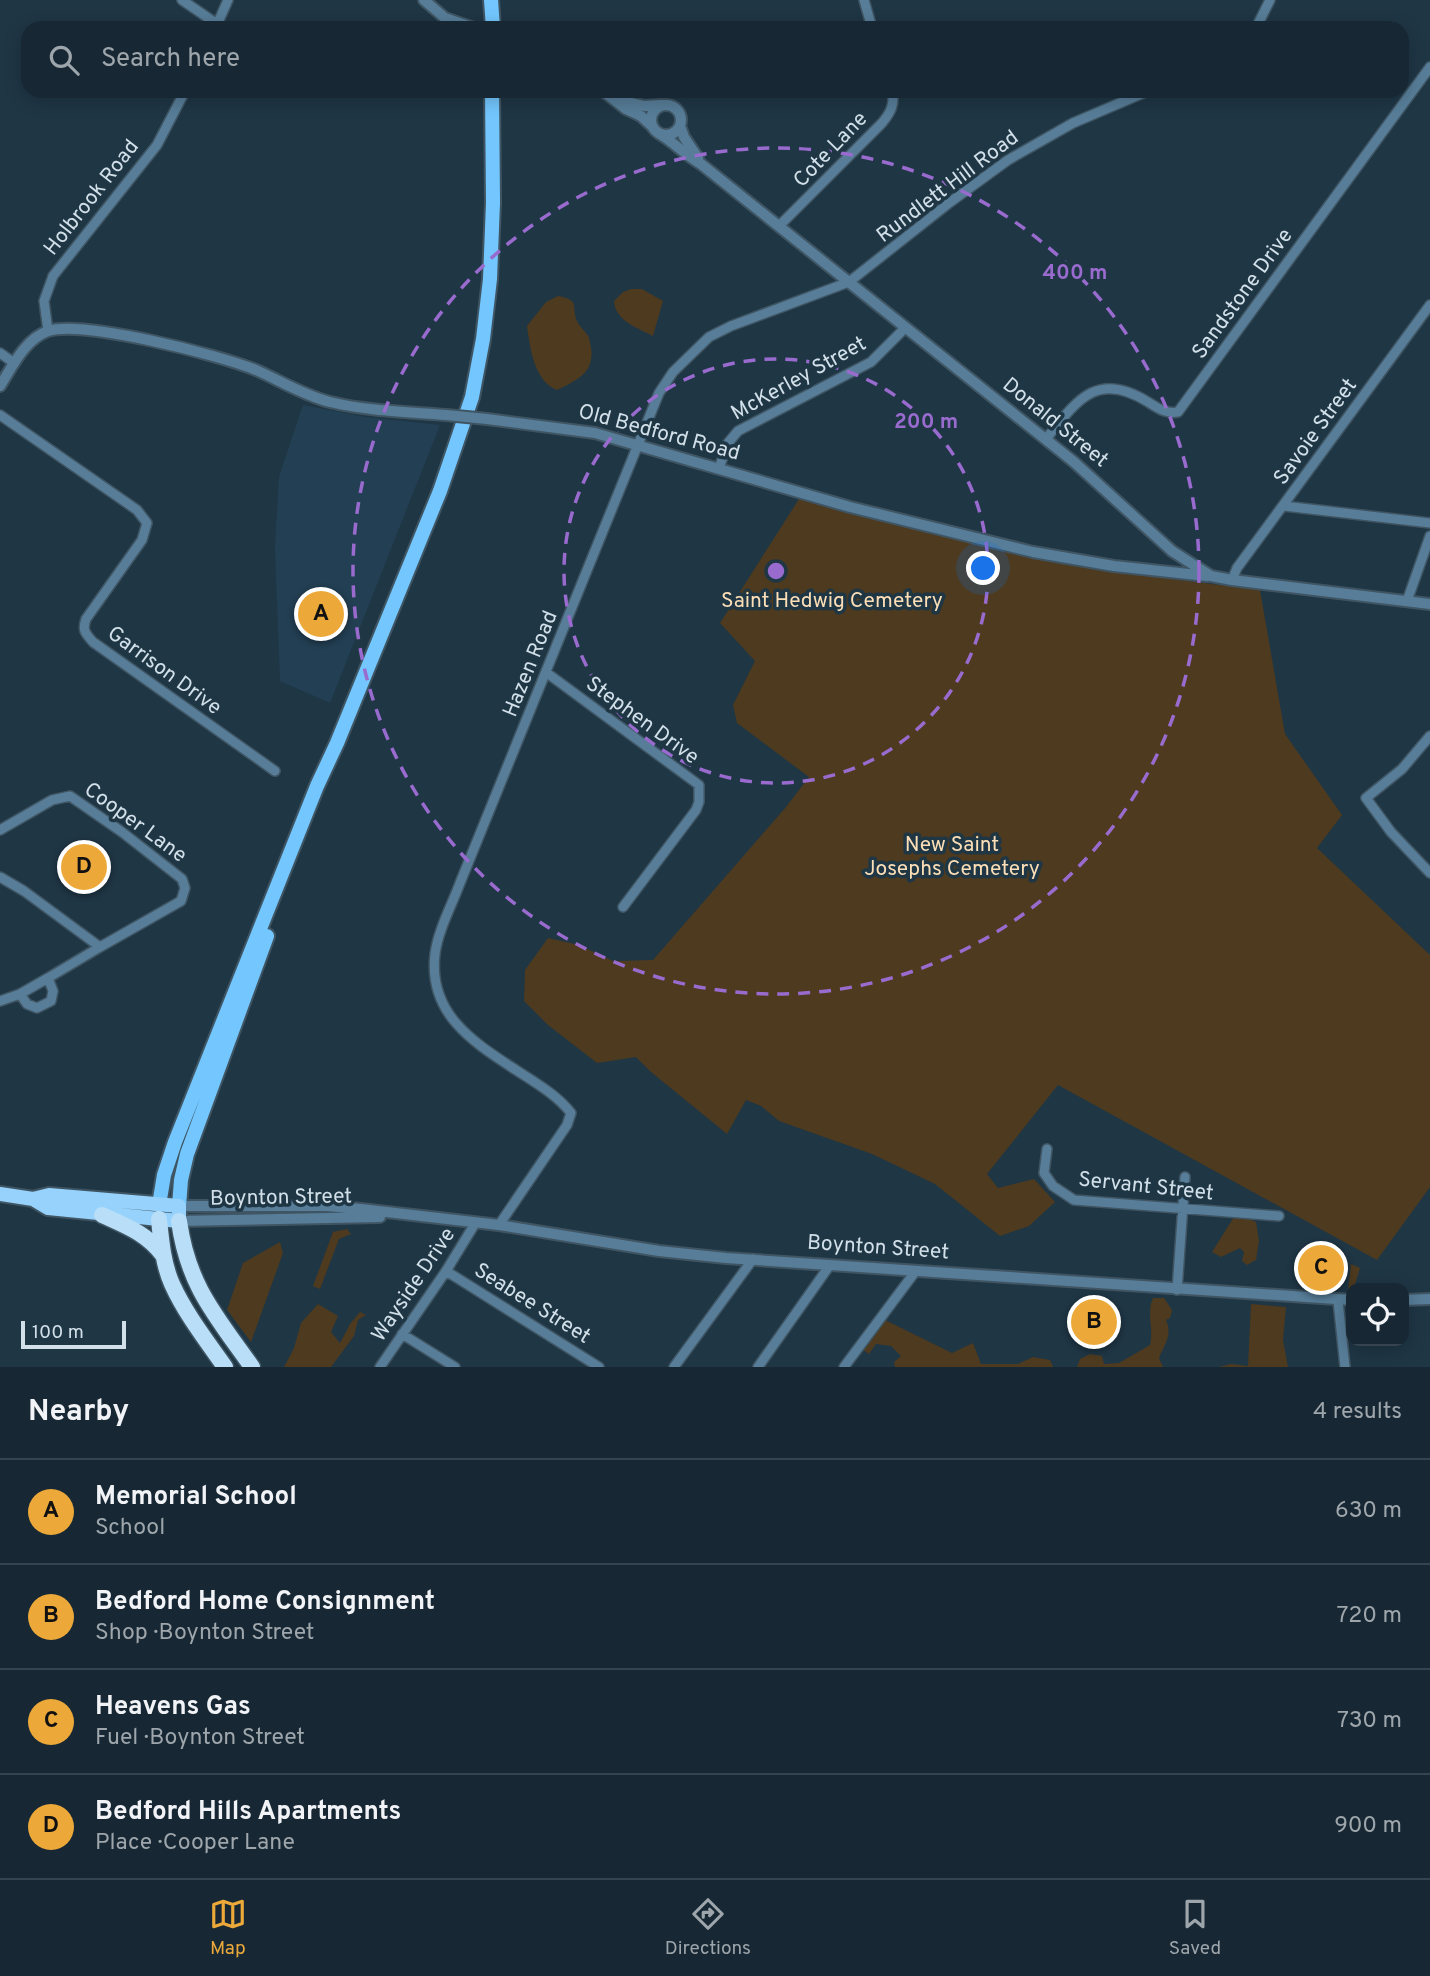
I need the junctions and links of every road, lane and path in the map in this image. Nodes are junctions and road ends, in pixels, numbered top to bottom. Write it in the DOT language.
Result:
graph roads {
  1 [pos="183,0"];
  2 [pos="228,0"];
  3 [pos="424,0"];
  4 [pos="491,0"];
  5 [pos="864,0"];
  6 [pos="1270,0"];
  7 [pos="210,21"];
  8 [pos="218,21"];
  9 [pos="454,21"];
  10 [pos="492,21"];
  11 [pos="870,21"];
  12 [pos="1260,21"];
  13 [pos="1430,67"];
  14 [pos="1409,96"];
  15 [pos="181,98"];
  16 [pos="492,98"];
  17 [pos="612,98"];
  18 [pos="618,98"];
  19 [pos="893,98"];
  20 [pos="1132,98"];
  21 [pos="1407,98"];
  22 [pos="663,105"];
  23 [pos="680,126"];
  24 [pos="657,131"];
  25 [pos="701,164"];
  26 [pos="779,226"];
  27 [pos="849,282"];
  28 [pos="1430,304"];
  29 [pos="905,328"];
  30 [pos="48,331"];
  31 [pos="0,353"];
  32 [pos="14,363"];
  33 [pos="0,386"];
  34 [pos="0,415"];
  35 [pos="1046,439"];
  36 [pos="639,444"];
  37 [pos="719,468"];
  38 [pos="1284,506"];
  39 [pos="1430,523"];
  40 [pos="1430,536"];
  41 [pos="1171,551"];
  42 [pos="1172,573"];
  43 [pos="1211,576"];
  44 [pos="1232,580"];
  45 [pos="1407,601"];
  46 [pos="1430,604"];
  47 [pos="547,673"];
  48 [pos="1430,736"];
  49 [pos="327,767"];
  50 [pos="275,771"];
  51 [pos="0,830"];
  52 [pos="1430,873"];
  53 [pos="0,877"];
  54 [pos="623,907"];
  55 [pos="100,947"];
  56 [pos="48,978"];
  57 [pos="20,994"];
  58 [pos="0,1001"];
  59 [pos="1047,1149"];
  60 [pos="1185,1177"];
  61 [pos="0,1194"];
  62 [pos="33,1199"];
  63 [pos="1183,1208"];
  64 [pos="159,1212"];
  65 [pos="179,1214"];
  66 [pos="102,1215"];
  67 [pos="1279,1216"];
  68 [pos="476,1222"];
  69 [pos="499,1225"];
  70 [pos="163,1255"];
  71 [pos="752,1259"];
  72 [pos="830,1265"];
  73 [pos="446,1272"];
  74 [pos="915,1272"];
  75 [pos="1177,1290"];
  76 [pos="1430,1299"];
  77 [pos="1346,1300"];
  78 [pos="1409,1300"];
  79 [pos="1338,1301"];
  80 [pos="402,1334"];
  81 [pos="225,1367"];
  82 [pos="252,1367"];
  83 [pos="380,1367"];
  84 [pos="455,1367"];
  85 [pos="599,1367"];
  86 [pos="674,1367"];
  87 [pos="758,1367"];
  88 [pos="844,1367"];
  89 [pos="1345,1367"];
  1 -- 7 [label="street"];
  2 -- 8 [label="street"];
  3 -- 9 [label="street"];
  4 -- 10 [label="main road"];
  5 -- 11 [label="street"];
  6 -- 12 [label="street"];
  13 -- 14 [label="street, Sandstone Drive"];
  15 -- 30 [label="street, Holbrook Road"];
  16 -- 49 [label="main road"];
  17 -- 24 [label="street, Donald Street"];
  18 -- 22 [label="street, Donald Street"];
  19 -- 26 [label="street, Cote Lane"];
  20 -- 27 [label="street, Rundlett Hill Road"];
  21 -- 35 [label="street, Sandstone Drive"];
  22 -- 23 [label="street, Donald Street"];
  22 -- 24 [label="street"];
  23 -- 24 [label="street"];
  23 -- 25 [label="street, Donald Street"];
  24 -- 25 [label="street, Donald Street"];
  25 -- 26 [label="street, Donald Street"];
  26 -- 27 [label="street, Donald Street"];
  27 -- 29 [label="street, Donald Street"];
  27 -- 36 [label="street, Hazen Road"];
  28 -- 38 [label="street, Savoie Street"];
  29 -- 35 [label="street, Donald Street"];
  29 -- 37 [label="street, McKerley Street"];
  30 -- 32 [label="street"];
  30 -- 36 [label="street, Old Bedford Road, bridge"];
  31 -- 32 [label="street"];
  32 -- 33 [label="street"];
  34 -- 50 [label="street, Garrison Drive"];
  35 -- 41 [label="street, Donald Street"];
  36 -- 37 [label="street, Old Bedford Road"];
  36 -- 47 [label="street, Hazen Road"];
  37 -- 42 [label="street, Old Bedford Road"];
  38 -- 39 [label="street"];
  38 -- 44 [label="street, Savoie Street"];
  40 -- 45 [label="street"];
  41 -- 42 [label="street"];
  41 -- 43 [label="street, Donald Street"];
  42 -- 43 [label="street, Old Bedford Road"];
  43 -- 44 [label="street, Donald Street"];
  44 -- 45 [label="street, Donald Street"];
  45 -- 46 [label="street, Donald Street"];
  47 -- 54 [label="street, Stephen Drive"];
  47 -- 69 [label="street, Hazen Road"];
  48 -- 52 [label="street"];
  49 -- 64 [label="main road"];
  49 -- 65 [label="main road"];
  51 -- 55 [label="street, Cooper Lane"];
  53 -- 55 [label="street"];
  55 -- 56 [label="street, Cooper Lane"];
  56 -- 57 [label="street, Cooper Lane"];
  56 -- 57 [label="street"];
  57 -- 58 [label="street, Cooper Lane"];
  59 -- 63 [label="street, Servant Street"];
  60 -- 63 [label="street"];
  61 -- 62 [label="highway"];
  62 -- 64 [label="highway"];
  62 -- 66 [label="highway"];
  63 -- 67 [label="street, Servant Street"];
  63 -- 75 [label="street"];
  64 -- 65 [label="highway, Boynton Street"];
  64 -- 66 [label="highway"];
  64 -- 70 [label="highway"];
  65 -- 68 [label="street, Boynton Street"];
  65 -- 82 [label="highway"];
  66 -- 70 [label="highway"];
  68 -- 69 [label="street, Boynton Street"];
  68 -- 73 [label="street, Wayside Drive"];
  69 -- 71 [label="street, Boynton Street"];
  70 -- 81 [label="highway"];
  71 -- 72 [label="street, Boynton Street"];
  71 -- 86 [label="street"];
  72 -- 74 [label="street, Boynton Street"];
  72 -- 87 [label="street"];
  73 -- 80 [label="street, Wayside Drive"];
  73 -- 85 [label="street, Seabee Street"];
  74 -- 75 [label="street, Boynton Street"];
  74 -- 88 [label="street"];
  75 -- 79 [label="street, Boynton Street"];
  76 -- 78 [label="street"];
  77 -- 79 [label="street, Boynton Street"];
  79 -- 89 [label="street"];
  80 -- 83 [label="street, Wayside Drive"];
  80 -- 84 [label="street"];
}
